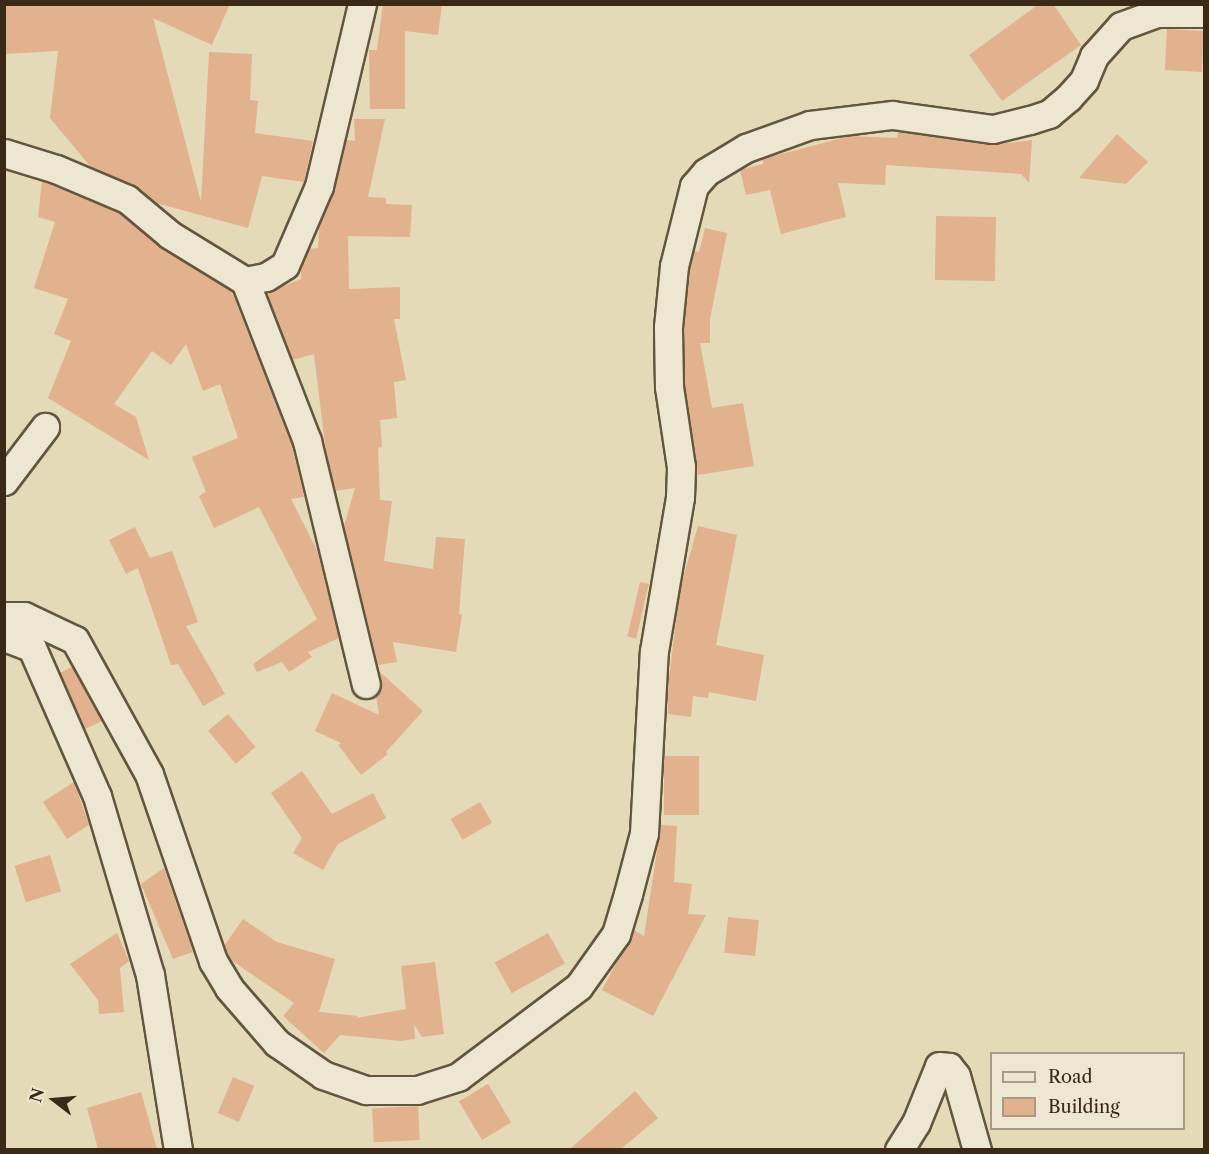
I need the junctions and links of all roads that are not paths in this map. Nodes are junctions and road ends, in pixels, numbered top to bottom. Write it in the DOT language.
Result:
graph roads {
  1 [pos="362,4"];
  2 [pos="1204,13"];
  3 [pos="4,153"];
  4 [pos="245,281"];
  5 [pos="45,427"];
  6 [pos="4,481"];
  7 [pos="4,616"];
  8 [pos="4,637"];
  9 [pos="366,684"];
  10 [pos="178,1149"];
  11 [pos="899,1149"];
  12 [pos="977,1149"];
  1 -- 4 [label="street"];
  2 -- 7 [label="street"];
  3 -- 4 [label="street"];
  4 -- 9 [label="street"];
  5 -- 6 [label="street"];
  8 -- 10 [label="street"];
  11 -- 12 [label="street"];
}
